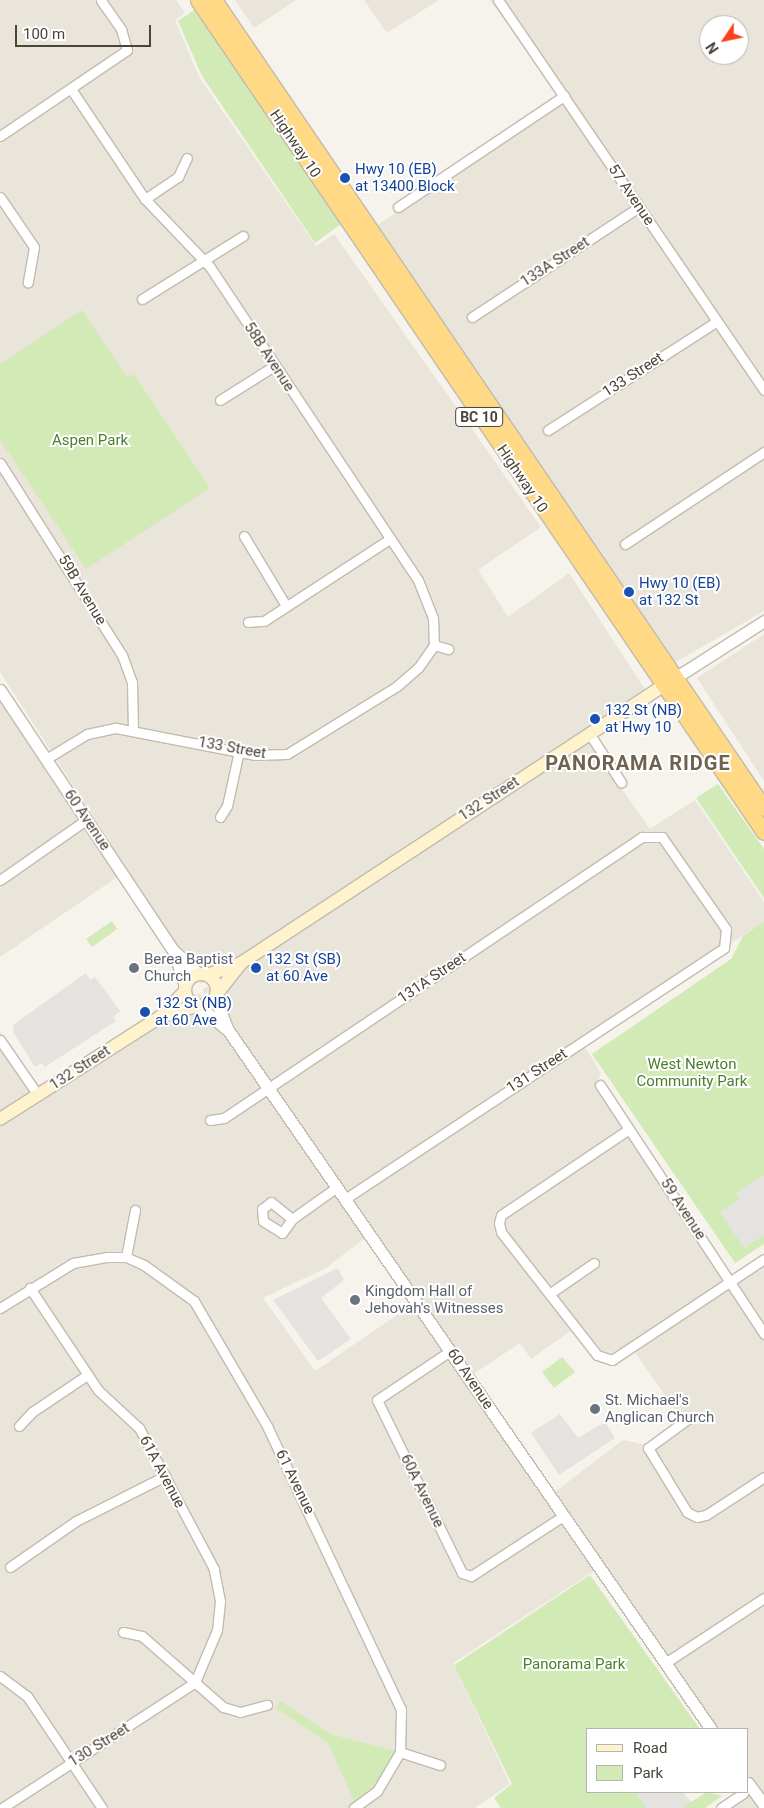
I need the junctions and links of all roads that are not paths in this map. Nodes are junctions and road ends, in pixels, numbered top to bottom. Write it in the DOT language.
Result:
graph roads {
  1 [pos="101,0"];
  2 [pos="198,0"];
  3 [pos="214,0"];
  4 [pos="498,0"];
  5 [pos="71,89"];
  6 [pos="564,96"];
  7 [pos="0,136"];
  8 [pos="187,158"];
  9 [pos="0,197"];
  10 [pos="145,199"];
  11 [pos="398,207"];
  12 [pos="639,207"];
  13 [pos="243,236"];
  14 [pos="203,258"];
  15 [pos="28,282"];
  16 [pos="142,299"];
  17 [pos="472,317"];
  18 [pos="717,321"];
  19 [pos="274,366"];
  20 [pos="764,390"];
  21 [pos="220,400"];
  22 [pos="548,430"];
  23 [pos="764,452"];
  24 [pos="0,463"];
  25 [pos="244,536"];
  26 [pos="390,539"];
  27 [pos="625,544"];
  28 [pos="286,606"];
  29 [pos="764,621"];
  30 [pos="248,622"];
  31 [pos="434,645"];
  32 [pos="448,649"];
  33 [pos="669,682"];
  34 [pos="0,690"];
  35 [pos="133,728"];
  36 [pos="589,733"];
  37 [pos="239,751"];
  38 [pos="46,759"];
  39 [pos="621,782"];
  40 [pos="764,808"];
  41 [pos="220,817"];
  42 [pos="87,819"];
  43 [pos="764,832"];
  44 [pos="652,834"];
  45 [pos="0,880"];
  46 [pos="173,950"];
  47 [pos="241,963"];
  48 [pos="203,975"];
  49 [pos="185,989"];
  50 [pos="216,996"];
  51 [pos="198,1006"];
  52 [pos="160,1017"];
  53 [pos="228,1030"];
  54 [pos="0,1040"];
  55 [pos="600,1085"];
  56 [pos="269,1088"];
  57 [pos="38,1095"];
  58 [pos="0,1119"];
  59 [pos="210,1120"];
  60 [pos="629,1128"];
  61 [pos="337,1188"];
  62 [pos="345,1199"];
  63 [pos="135,1210"];
  64 [pos="292,1219"];
  65 [pos="126,1257"];
  66 [pos="764,1259"];
  67 [pos="594,1263"];
  68 [pos="728,1283"];
  69 [pos="30,1288"];
  70 [pos="552,1292"];
  71 [pos="0,1308"];
  72 [pos="764,1334"];
  73 [pos="450,1351"];
  74 [pos="87,1375"];
  75 [pos="689,1418"];
  76 [pos="19,1426"];
  77 [pos="165,1476"];
  78 [pos="764,1477"];
  79 [pos="563,1516"];
  80 [pos="10,1567"];
  81 [pos="764,1598"];
  82 [pos="123,1632"];
  83 [pos="665,1663"];
  84 [pos="3,1678"];
  85 [pos="195,1682"];
  86 [pos="267,1705"];
  87 [pos="710,1728"];
  88 [pos="400,1752"];
  89 [pos="72,1762"];
  90 [pos="440,1765"];
  91 [pos="749,1791"];
  92 [pos="740,1793"];
  93 [pos="764,1805"];
  94 [pos="2,1808"];
  95 [pos="102,1808"];
  96 [pos="354,1808"];
  97 [pos="721,1808"];
  1 -- 5 [label="street"];
  2 -- 33 [label="highway, Highway 10 / BC 10"];
  3 -- 33 [label="highway, Highway 10 / BC 10"];
  4 -- 6 [label="street, 57 Avenue"];
  5 -- 7 [label="street"];
  5 -- 10 [label="street, 58B Avenue"];
  6 -- 11 [label="street"];
  6 -- 12 [label="street, 57 Avenue"];
  8 -- 10 [label="street"];
  9 -- 15 [label="street"];
  10 -- 14 [label="street, 58B Avenue"];
  12 -- 17 [label="street, 133A Street"];
  12 -- 18 [label="street, 57 Avenue"];
  13 -- 14 [label="street"];
  14 -- 16 [label="street"];
  14 -- 19 [label="street, 58B Avenue"];
  18 -- 20 [label="street, 57 Avenue"];
  18 -- 22 [label="street, 133 Street"];
  19 -- 21 [label="street"];
  19 -- 26 [label="street, 58B Avenue"];
  23 -- 27 [label="street"];
  24 -- 35 [label="street, 59B Avenue"];
  25 -- 28 [label="street"];
  26 -- 28 [label="street"];
  26 -- 31 [label="street, 58B Avenue"];
  28 -- 30 [label="street"];
  29 -- 33 [label="street, 132 Street"];
  31 -- 32 [label="street"];
  31 -- 37 [label="street, 133 Street"];
  33 -- 36 [label="main road, 132 Street"];
  33 -- 40 [label="highway, Highway 10 / BC 10"];
  33 -- 43 [label="highway, Highway 10 / BC 10"];
  34 -- 38 [label="street, 60 Avenue"];
  35 -- 37 [label="street, 133 Street"];
  35 -- 38 [label="street, 133 Street"];
  36 -- 39 [label="street"];
  36 -- 47 [label="main road, 132 Street"];
  37 -- 41 [label="street"];
  38 -- 42 [label="street, 60 Avenue"];
  42 -- 45 [label="street"];
  42 -- 46 [label="street, 60 Avenue"];
  44 -- 56 [label="street, 131A Street"];
  44 -- 62 [label="street, 131 Street"];
  46 -- 48 [label="street, 60 Avenue"];
  46 -- 49 [label="street, 60 Avenue"];
  47 -- 48 [label="main road, 132 Street"];
  47 -- 50 [label="main road, 132 Street"];
  48 -- 49 [label="main road, 132 Street"];
  48 -- 50 [label="main road"];
  49 -- 51 [label="main road"];
  49 -- 52 [label="main road, 132 Street"];
  50 -- 51 [label="main road, 132 Street"];
  50 -- 53 [label="street, 60 Avenue"];
  51 -- 52 [label="main road, 132 Street"];
  51 -- 53 [label="street, 60 Avenue"];
  52 -- 57 [label="main road, 132 Street"];
  53 -- 56 [label="street, 60 Avenue"];
  54 -- 57 [label="street"];
  55 -- 60 [label="street, 59 Avenue"];
  56 -- 59 [label="street, 131A Street"];
  56 -- 61 [label="street, 60 Avenue"];
  57 -- 58 [label="main road, 132 Street"];
  60 -- 68 [label="street, 59 Avenue"];
  60 -- 70 [label="street"];
  61 -- 62 [label="street, 60 Avenue"];
  61 -- 64 [label="street"];
  62 -- 73 [label="street, 60 Avenue"];
  63 -- 65 [label="street"];
  65 -- 69 [label="street"];
  65 -- 88 [label="street, 61 Avenue"];
  66 -- 68 [label="street"];
  67 -- 70 [label="street"];
  68 -- 70 [label="street"];
  68 -- 72 [label="street, 59 Avenue"];
  69 -- 71 [label="street"];
  69 -- 74 [label="street, 61A Avenue"];
  73 -- 79 [label="street, 60 Avenue"];
  73 -- 79 [label="street, 60A Avenue"];
  74 -- 76 [label="street"];
  74 -- 77 [label="street, 61A Avenue"];
  75 -- 78 [label="street"];
  77 -- 80 [label="street"];
  77 -- 85 [label="street, 61A Avenue"];
  79 -- 83 [label="street, 60 Avenue"];
  81 -- 83 [label="street"];
  82 -- 85 [label="street"];
  83 -- 87 [label="street, 60 Avenue"];
  84 -- 89 [label="street"];
  85 -- 86 [label="street"];
  85 -- 89 [label="street, 130 Street"];
  88 -- 90 [label="street"];
  88 -- 96 [label="street"];
  89 -- 94 [label="street, 130 Street"];
  89 -- 95 [label="street"];
  91 -- 93 [label="street"];
  92 -- 97 [label="street"];
}
